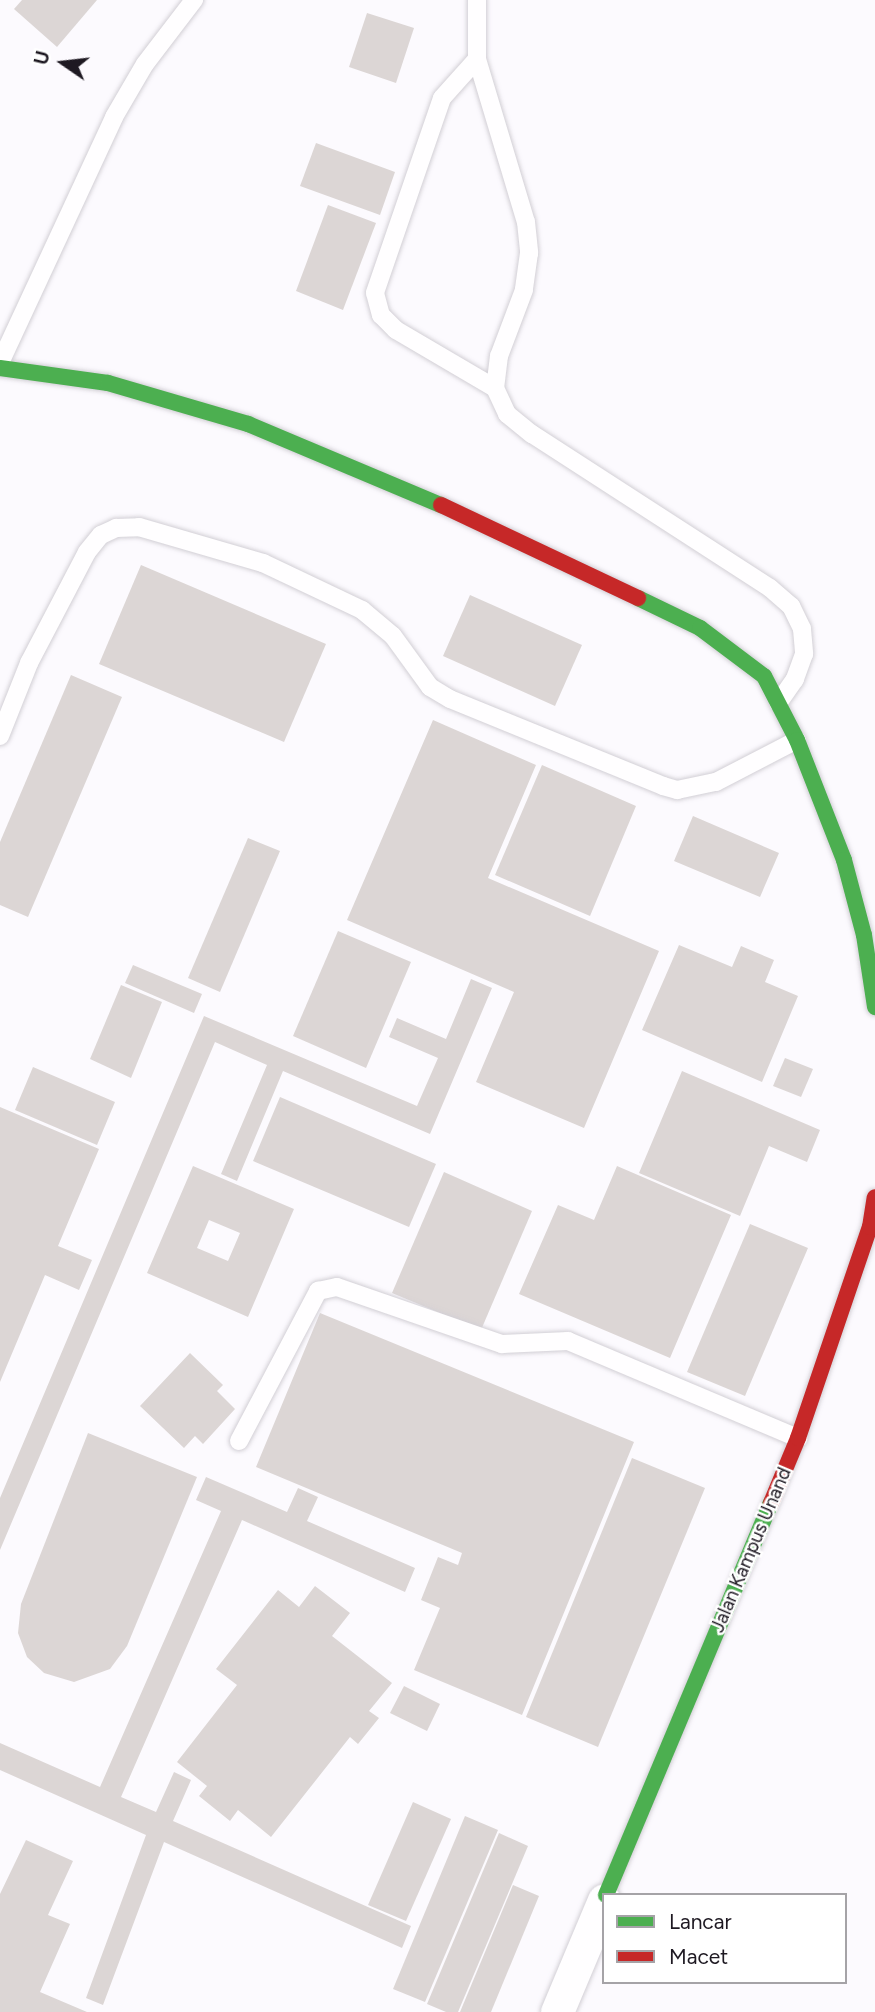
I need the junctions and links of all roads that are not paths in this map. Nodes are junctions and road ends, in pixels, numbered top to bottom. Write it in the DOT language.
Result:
graph roads {
  1 [pos="194,0"];
  2 [pos="477,0"];
  3 [pos="477,59"];
  4 [pos="0,366"];
  5 [pos="495,388"];
  6 [pos="778,703"];
  7 [pos="0,736"];
  8 [pos="797,740"];
  9 [pos="875,1007"];
  10 [pos="875,1197"];
  11 [pos="798,1438"];
  12 [pos="239,1441"];
  13 [pos="607,1893"];
  14 [pos="602,1905"];
  15 [pos="557,2012"];
  1 -- 4 [label="lane"];
  2 -- 3 [label="lane"];
  3 -- 5 [label="lane"];
  3 -- 5 [label="lane"];
  4 -- 6 [label="street"];
  5 -- 6 [label="lane"];
  6 -- 8 [label="street"];
  7 -- 8 [label="lane"];
  8 -- 9 [label="street"];
  10 -- 11 [label="street, Jalan Kampus Unand"];
  11 -- 12 [label="lane"];
  11 -- 13 [label="street, Jalan Kampus Unand"];
  14 -- 15 [label="street"];
}
